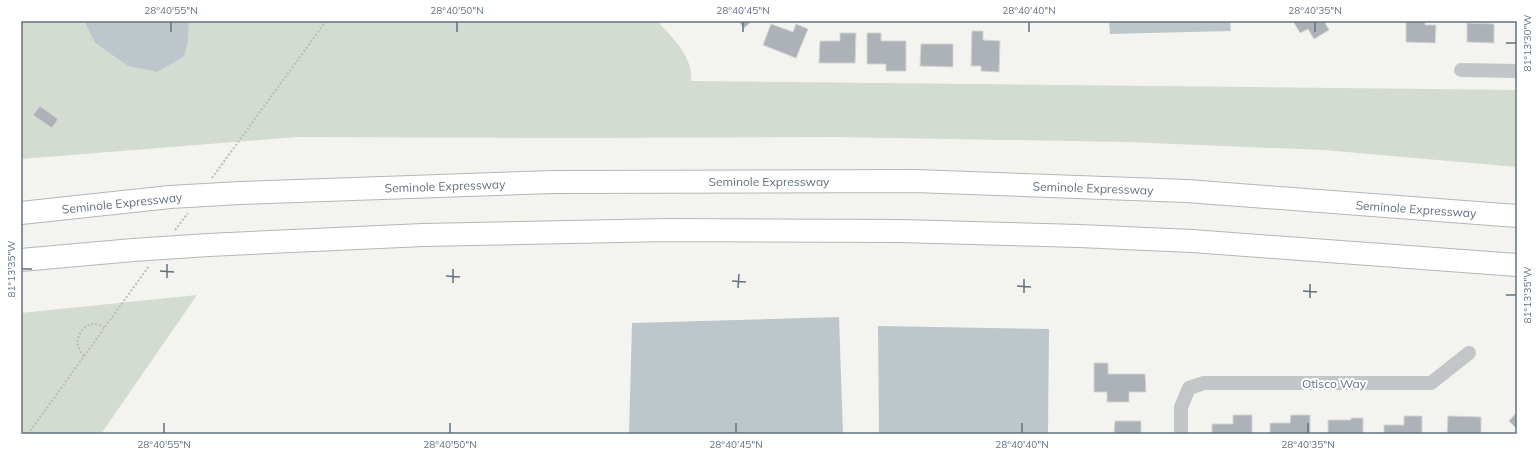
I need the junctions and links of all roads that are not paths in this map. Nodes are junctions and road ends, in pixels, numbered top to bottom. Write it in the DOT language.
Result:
graph roads {
  1 [pos="1461,70"];
  2 [pos="1517,71"];
  3 [pos="21,213"];
  4 [pos="1517,216"];
  5 [pos="21,260"];
  6 [pos="1517,265"];
  7 [pos="1469,353"];
  8 [pos="1181,434"];
  1 -- 2 [label="street"];
  3 -- 4 [label="highway, Seminole Expressway, bridge"];
  5 -- 6 [label="highway, bridge"];
  7 -- 8 [label="street, Otisco Way"];
}
